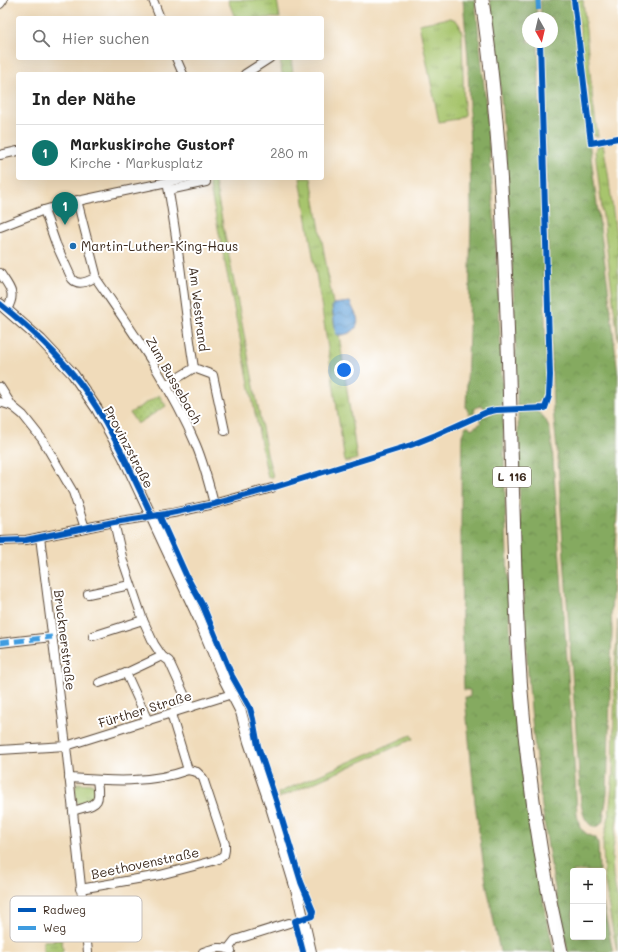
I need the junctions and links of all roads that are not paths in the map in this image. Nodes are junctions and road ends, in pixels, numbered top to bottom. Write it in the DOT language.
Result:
graph roads {
  1 [pos="3,0"];
  2 [pos="153,0"];
  3 [pos="482,0"];
  4 [pos="0,4"];
  5 [pos="159,16"];
  6 [pos="177,60"];
  7 [pos="267,60"];
  8 [pos="182,72"];
  9 [pos="248,72"];
  10 [pos="16,151"];
  11 [pos="0,155"];
  12 [pos="182,180"];
  13 [pos="206,180"];
  14 [pos="168,186"];
  15 [pos="77,200"];
  16 [pos="44,210"];
  17 [pos="0,227"];
  18 [pos="0,273"];
  19 [pos="95,277"];
  20 [pos="3,306"];
  21 [pos="194,368"];
  22 [pos="166,386"];
  23 [pos="0,387"];
  24 [pos="0,402"];
  25 [pos="12,406"];
  26 [pos="225,431"];
  27 [pos="272,488"];
  28 [pos="214,504"];
  29 [pos="152,516"];
  30 [pos="114,522"];
  31 [pos="85,528"];
  32 [pos="40,537"];
  33 [pos="0,541"];
  34 [pos="130,585"];
  35 [pos="88,594"];
  36 [pos="143,620"];
  37 [pos="93,636"];
  38 [pos="52,637"];
  39 [pos="0,643"];
  40 [pos="162,656"];
  41 [pos="126,673"];
  42 [pos="99,683"];
  43 [pos="232,694"];
  44 [pos="190,707"];
  45 [pos="171,714"];
  46 [pos="148,721"];
  47 [pos="66,746"];
  48 [pos="0,750"];
  49 [pos="188,770"];
  50 [pos="69,778"];
  51 [pos="97,780"];
  52 [pos="73,811"];
  53 [pos="80,889"];
  54 [pos="81,896"];
  55 [pos="289,923"];
  56 [pos="87,942"];
  57 [pos="230,950"];
  58 [pos="88,952"];
  59 [pos="203,952"];
  60 [pos="312,952"];
  61 [pos="561,952"];
  1 -- 4 [label="street"];
  2 -- 5 [label="street"];
  3 -- 61 [label="main road, L 116"];
  6 -- 8 [label="street"];
  7 -- 9 [label="street"];
  10 -- 11 [label="street"];
  12 -- 14 [label="street"];
  13 -- 14 [label="street"];
  14 -- 15 [label="street"];
  14 -- 21 [label="street, Am Westrand"];
  15 -- 16 [label="street"];
  15 -- 19 [label="street"];
  16 -- 17 [label="street"];
  16 -- 19 [label="street"];
  18 -- 20 [label="street"];
  19 -- 22 [label="street, Zum Bussebach"];
  20 -- 29 [label="street, Provinzstraße"];
  21 -- 22 [label="street, Am Westrand"];
  21 -- 26 [label="street, Am Westrand"];
  22 -- 28 [label="street, Zum Bussebach"];
  23 -- 25 [label="street"];
  24 -- 25 [label="street"];
  25 -- 31 [label="street"];
  27 -- 28 [label="street"];
  28 -- 29 [label="street"];
  29 -- 30 [label="street"];
  29 -- 43 [label="street, Provinzstraße"];
  30 -- 31 [label="street"];
  30 -- 34 [label="street"];
  31 -- 32 [label="street"];
  32 -- 33 [label="street"];
  32 -- 38 [label="street, Brucknerstraße"];
  34 -- 35 [label="street"];
  34 -- 36 [label="street"];
  36 -- 37 [label="street"];
  36 -- 40 [label="street"];
  38 -- 39 [label="street"];
  38 -- 47 [label="street, Brucknerstraße"];
  40 -- 41 [label="street"];
  40 -- 44 [label="street"];
  41 -- 42 [label="street"];
  41 -- 46 [label="street"];
  43 -- 44 [label="street, Fürther Straße"];
  43 -- 60 [label="street, Provinzstraße"];
  44 -- 45 [label="street, Fürther Straße"];
  45 -- 46 [label="street, Fürther Straße"];
  45 -- 49 [label="street"];
  46 -- 47 [label="street, Fürther Straße"];
  47 -- 48 [label="street, Fürther Straße"];
  47 -- 50 [label="street"];
  49 -- 51 [label="street"];
  49 -- 53 [label="street, Beethovenstraße"];
  50 -- 51 [label="street"];
  50 -- 52 [label="street"];
  51 -- 52 [label="street"];
  52 -- 53 [label="street"];
  53 -- 54 [label="street"];
  55 -- 57 [label="street"];
  56 -- 58 [label="street"];
  57 -- 59 [label="street"];
}
